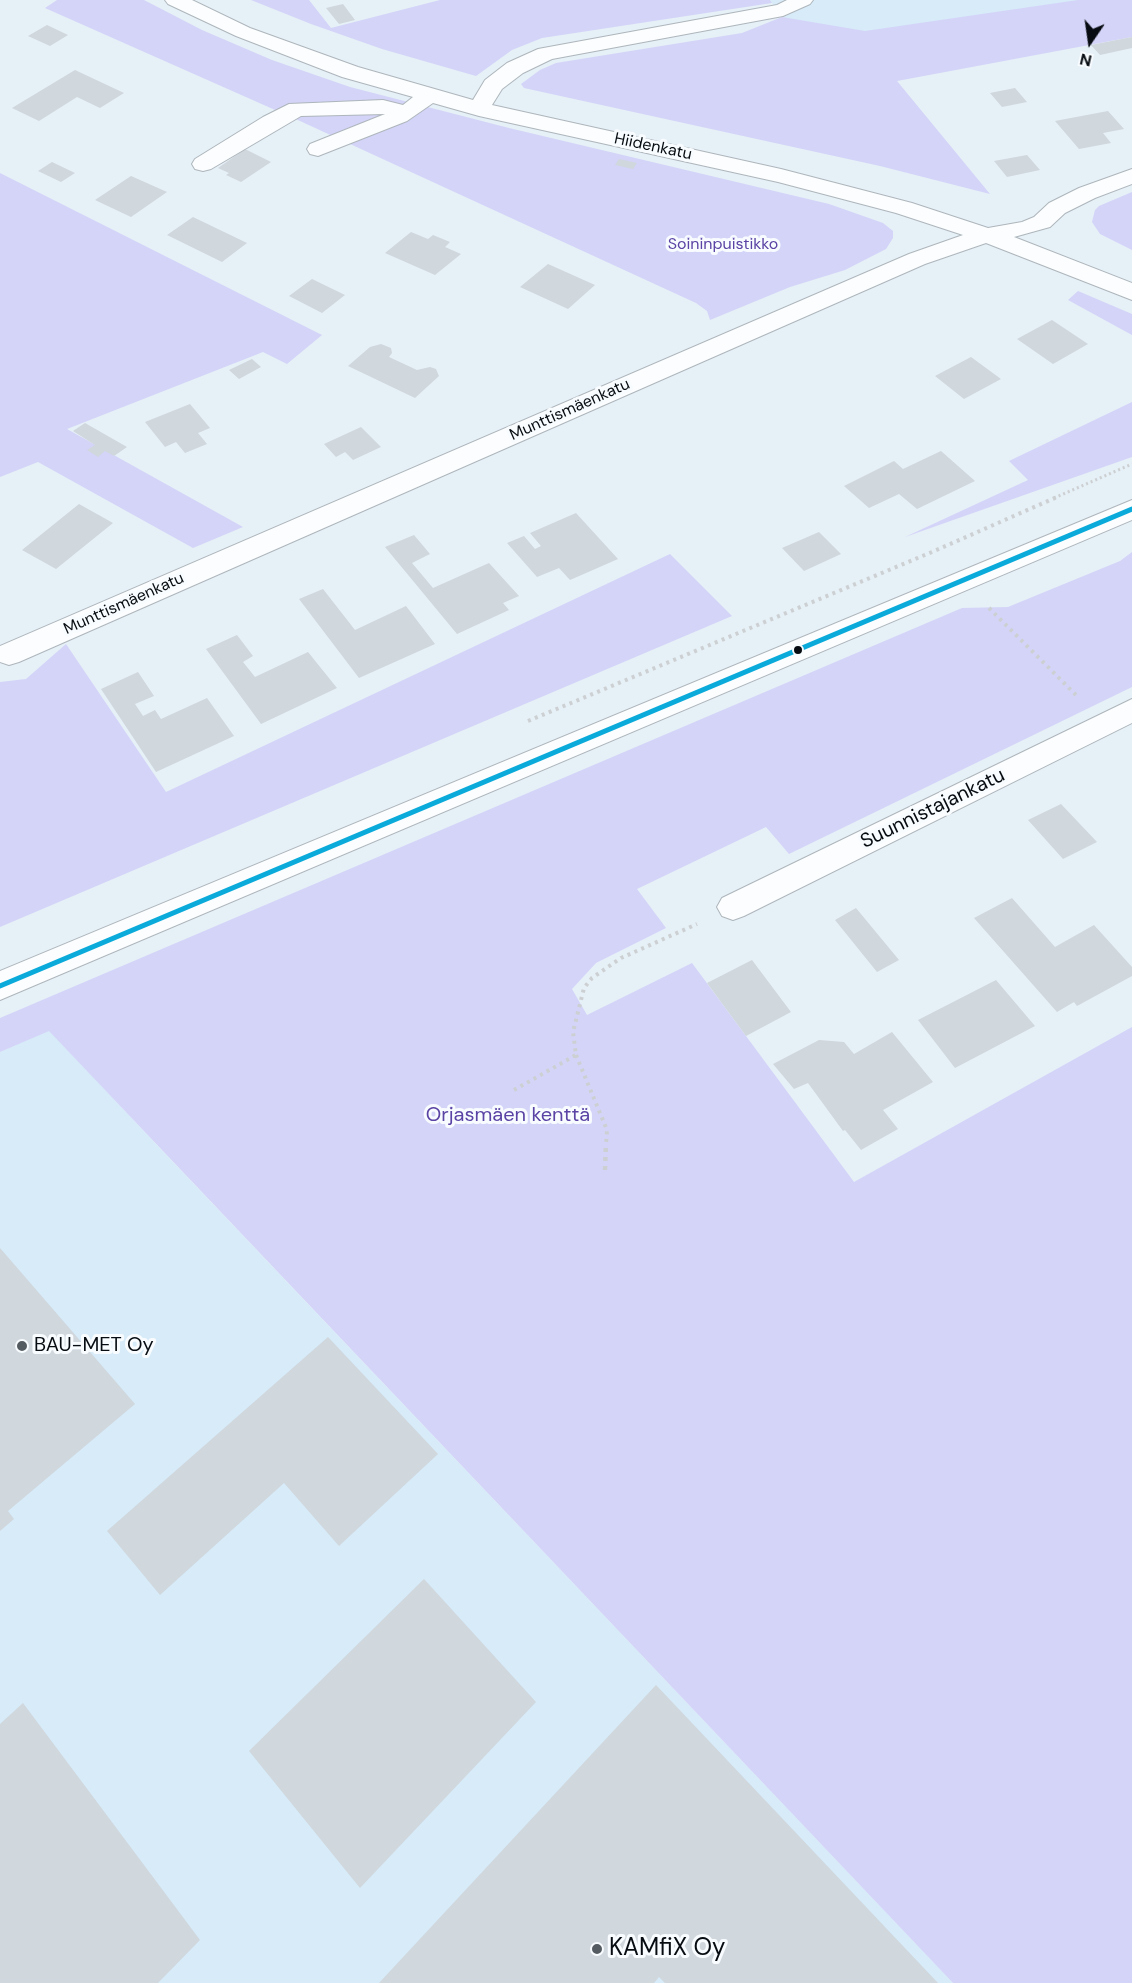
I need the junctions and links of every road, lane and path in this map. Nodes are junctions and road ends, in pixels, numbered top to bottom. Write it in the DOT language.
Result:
graph roads {
  1 [pos="175,0"];
  2 [pos="802,0"];
  3 [pos="430,94"];
  4 [pos="479,109"];
  5 [pos="406,112"];
  6 [pos="318,149"];
  7 [pos="204,164"];
  8 [pos="1132,176"];
  9 [pos="987,235"];
  10 [pos="1132,292"];
  11 [pos="1132,464"];
  12 [pos="1132,509"];
  13 [pos="985,605"];
  14 [pos="9,654"];
  15 [pos="1132,710"];
  16 [pos="521,724"];
  17 [pos="1105,724"];
  18 [pos="734,907"];
  19 [pos="0,986"];
  20 [pos="576,1055"];
  21 [pos="514,1090"];
  22 [pos="605,1170"];
  1 -- 3 [label="street, Hiidenkatu"];
  2 -- 4 [label="street"];
  3 -- 4 [label="street, Hiidenkatu"];
  3 -- 5 [label="street"];
  4 -- 9 [label="street, Hiidenkatu"];
  5 -- 6 [label="street"];
  5 -- 7 [label="street"];
  8 -- 9 [label="street, Munttismäenkatu"];
  9 -- 10 [label="street, Hiidenkatu"];
  9 -- 14 [label="street, Munttismäenkatu"];
  11 -- 16 [label="path"];
  12 -- 19 [label="street"];
  13 -- 17 [label="path"];
  15 -- 17 [label="street, Suunnistajankatu"];
  17 -- 18 [label="street, Suunnistajankatu"];
  18 -- 20 [label="path"];
  20 -- 21 [label="path"];
  20 -- 22 [label="path"];
}
